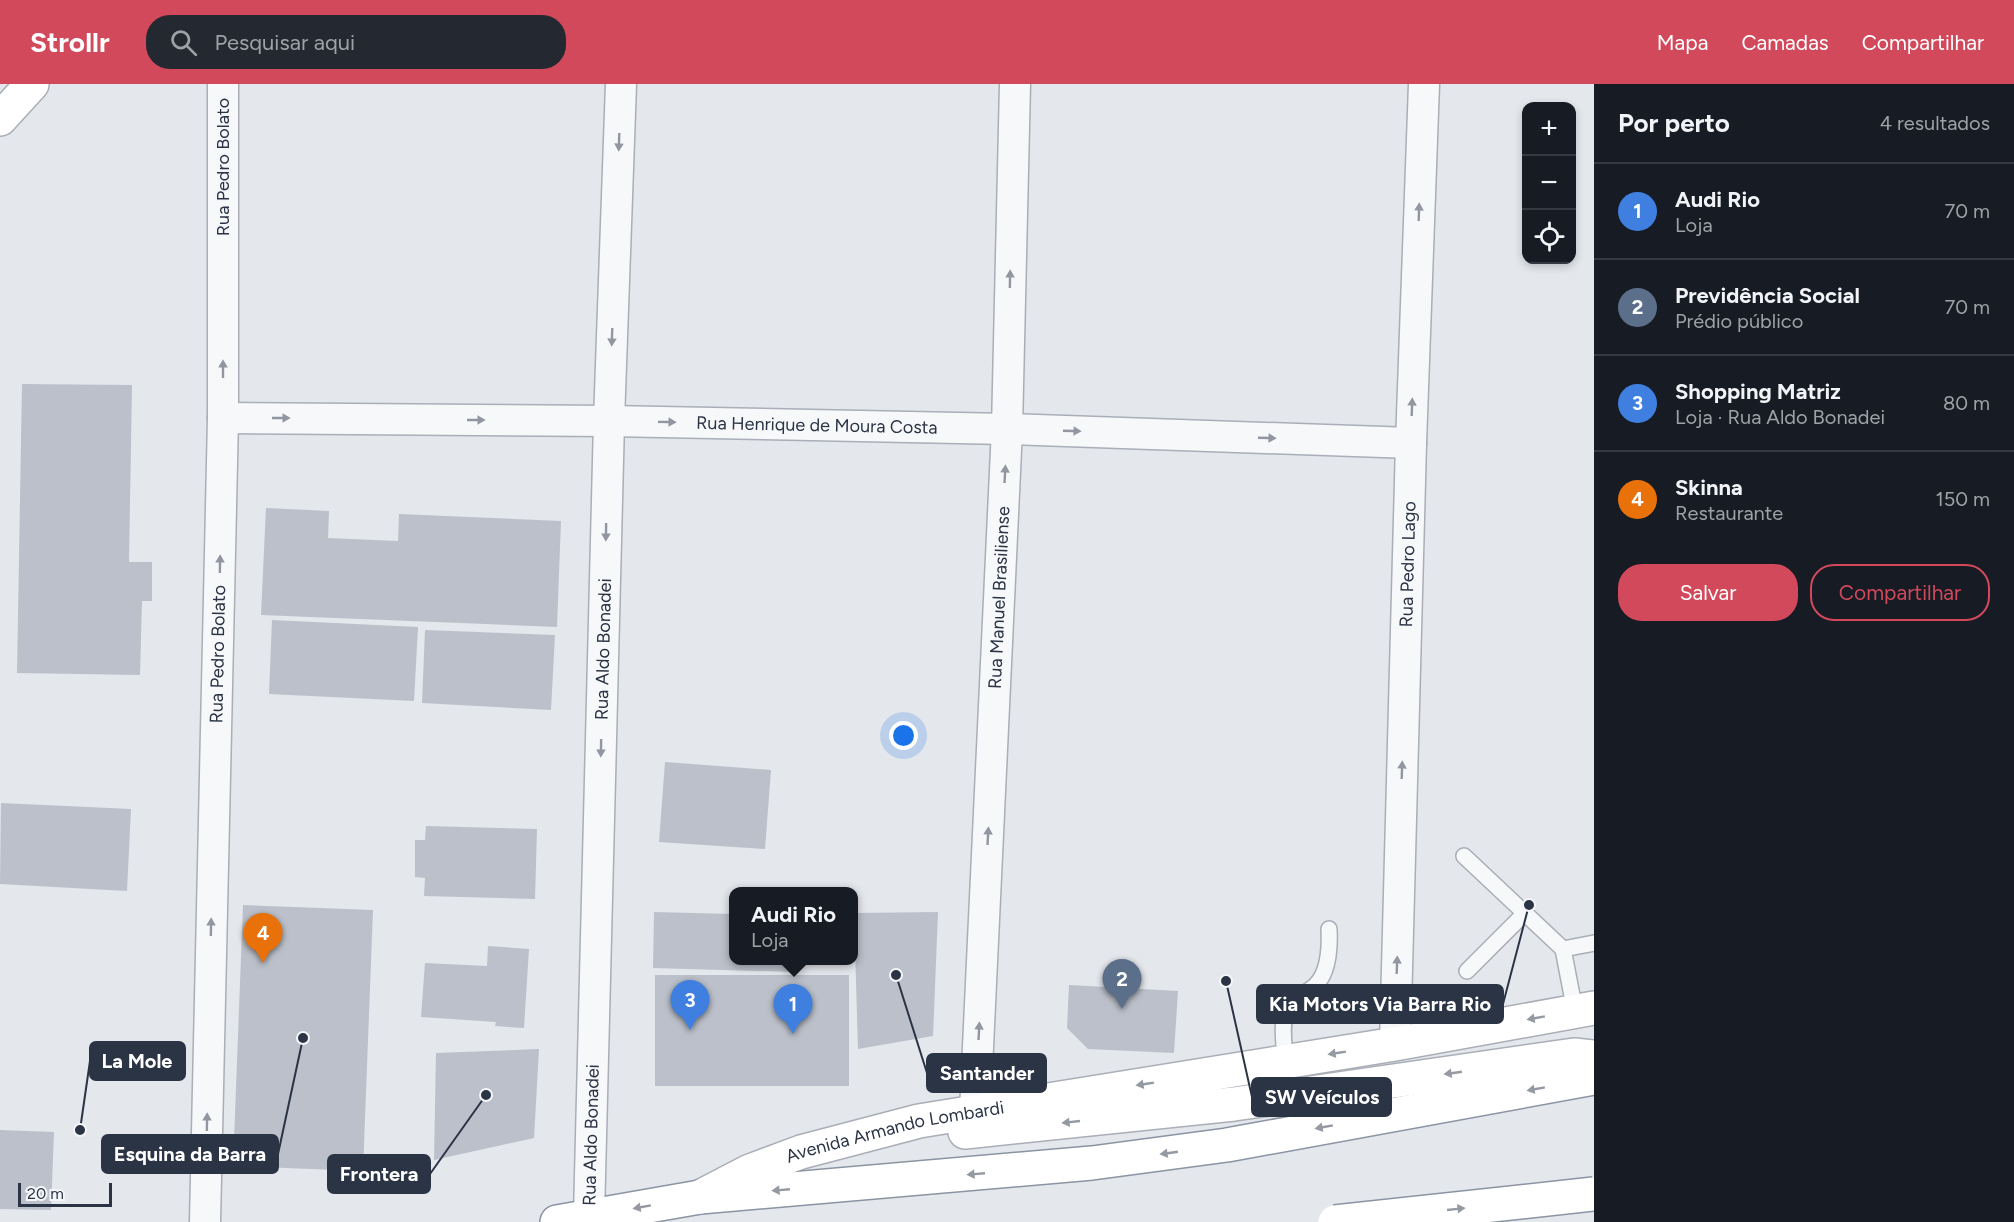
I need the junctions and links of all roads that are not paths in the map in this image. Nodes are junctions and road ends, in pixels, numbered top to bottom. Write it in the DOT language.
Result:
graph roads {
  1 [pos="32,84"];
  2 [pos="223,84"];
  3 [pos="621,84"];
  4 [pos="1015,84"];
  5 [pos="1424,84"];
  6 [pos="0,119"];
  7 [pos="223,418"];
  8 [pos="609,421"];
  9 [pos="1007,429"];
  10 [pos="1411,443"];
  11 [pos="1464,856"];
  12 [pos="1524,914"];
  13 [pos="1329,929"];
  14 [pos="1594,943"];
  15 [pos="1563,949"];
  16 [pos="1467,972"];
  17 [pos="1585,1009"];
  18 [pos="1395,1044"];
  19 [pos="1594,1057"];
  20 [pos="1285,1062"];
  21 [pos="1594,1078"];
  22 [pos="975,1111"];
  23 [pos="850,1139"];
  24 [pos="1594,1194"];
  25 [pos="699,1197"];
  26 [pos="589,1216"];
  27 [pos="205,1222"];
  28 [pos="557,1222"];
  29 [pos="1335,1222"];
  1 -- 6 [label="main road"];
  7 -- 2 [label="street, Rua Pedro Bolato, one-way"];
  3 -- 8 [label="street, Rua Aldo Bonadei, one-way"];
  9 -- 4 [label="street, Rua Manuel Brasiliense, one-way"];
  10 -- 5 [label="street, Rua Pedro Lago, one-way"];
  7 -- 8 [label="street, Rua Henrique de Moura Costa, one-way"];
  27 -- 7 [label="street, Rua Pedro Bolato, one-way"];
  8 -- 9 [label="street, Rua Henrique de Moura Costa, one-way"];
  8 -- 26 [label="street, Rua Aldo Bonadei, one-way"];
  9 -- 10 [label="street, Rua Henrique de Moura Costa, one-way"];
  22 -- 9 [label="street, Rua Manuel Brasiliense, one-way"];
  18 -- 10 [label="street, Rua Pedro Lago, one-way"];
  11 -- 12 [label="lane"];
  12 -- 15 [label="lane"];
  12 -- 16 [label="lane"];
  13 -- 20 [label="lane"];
  14 -- 15 [label="lane"];
  15 -- 17 [label="lane"];
  17 -- 18 [label="main road, Avenida Armando Lombardi, one-way"];
  18 -- 20 [label="main road, Avenida Armando Lombardi, one-way"];
  19 -- 23 [label="main road, one-way"];
  20 -- 22 [label="main road, Avenida Armando Lombardi, one-way"];
  21 -- 25 [label="main road, Avenida Armando Lombardi, one-way"];
  22 -- 23 [label="main road, Avenida Armando Lombardi"];
  23 -- 25 [label="main road, Avenida Armando Lombardi"];
  29 -- 24 [label="main road, one-way, bridge"];
  25 -- 26 [label="main road, Avenida Armando Lombardi, one-way"];
  26 -- 28 [label="main road, Avenida Armando Lombardi"];
}
